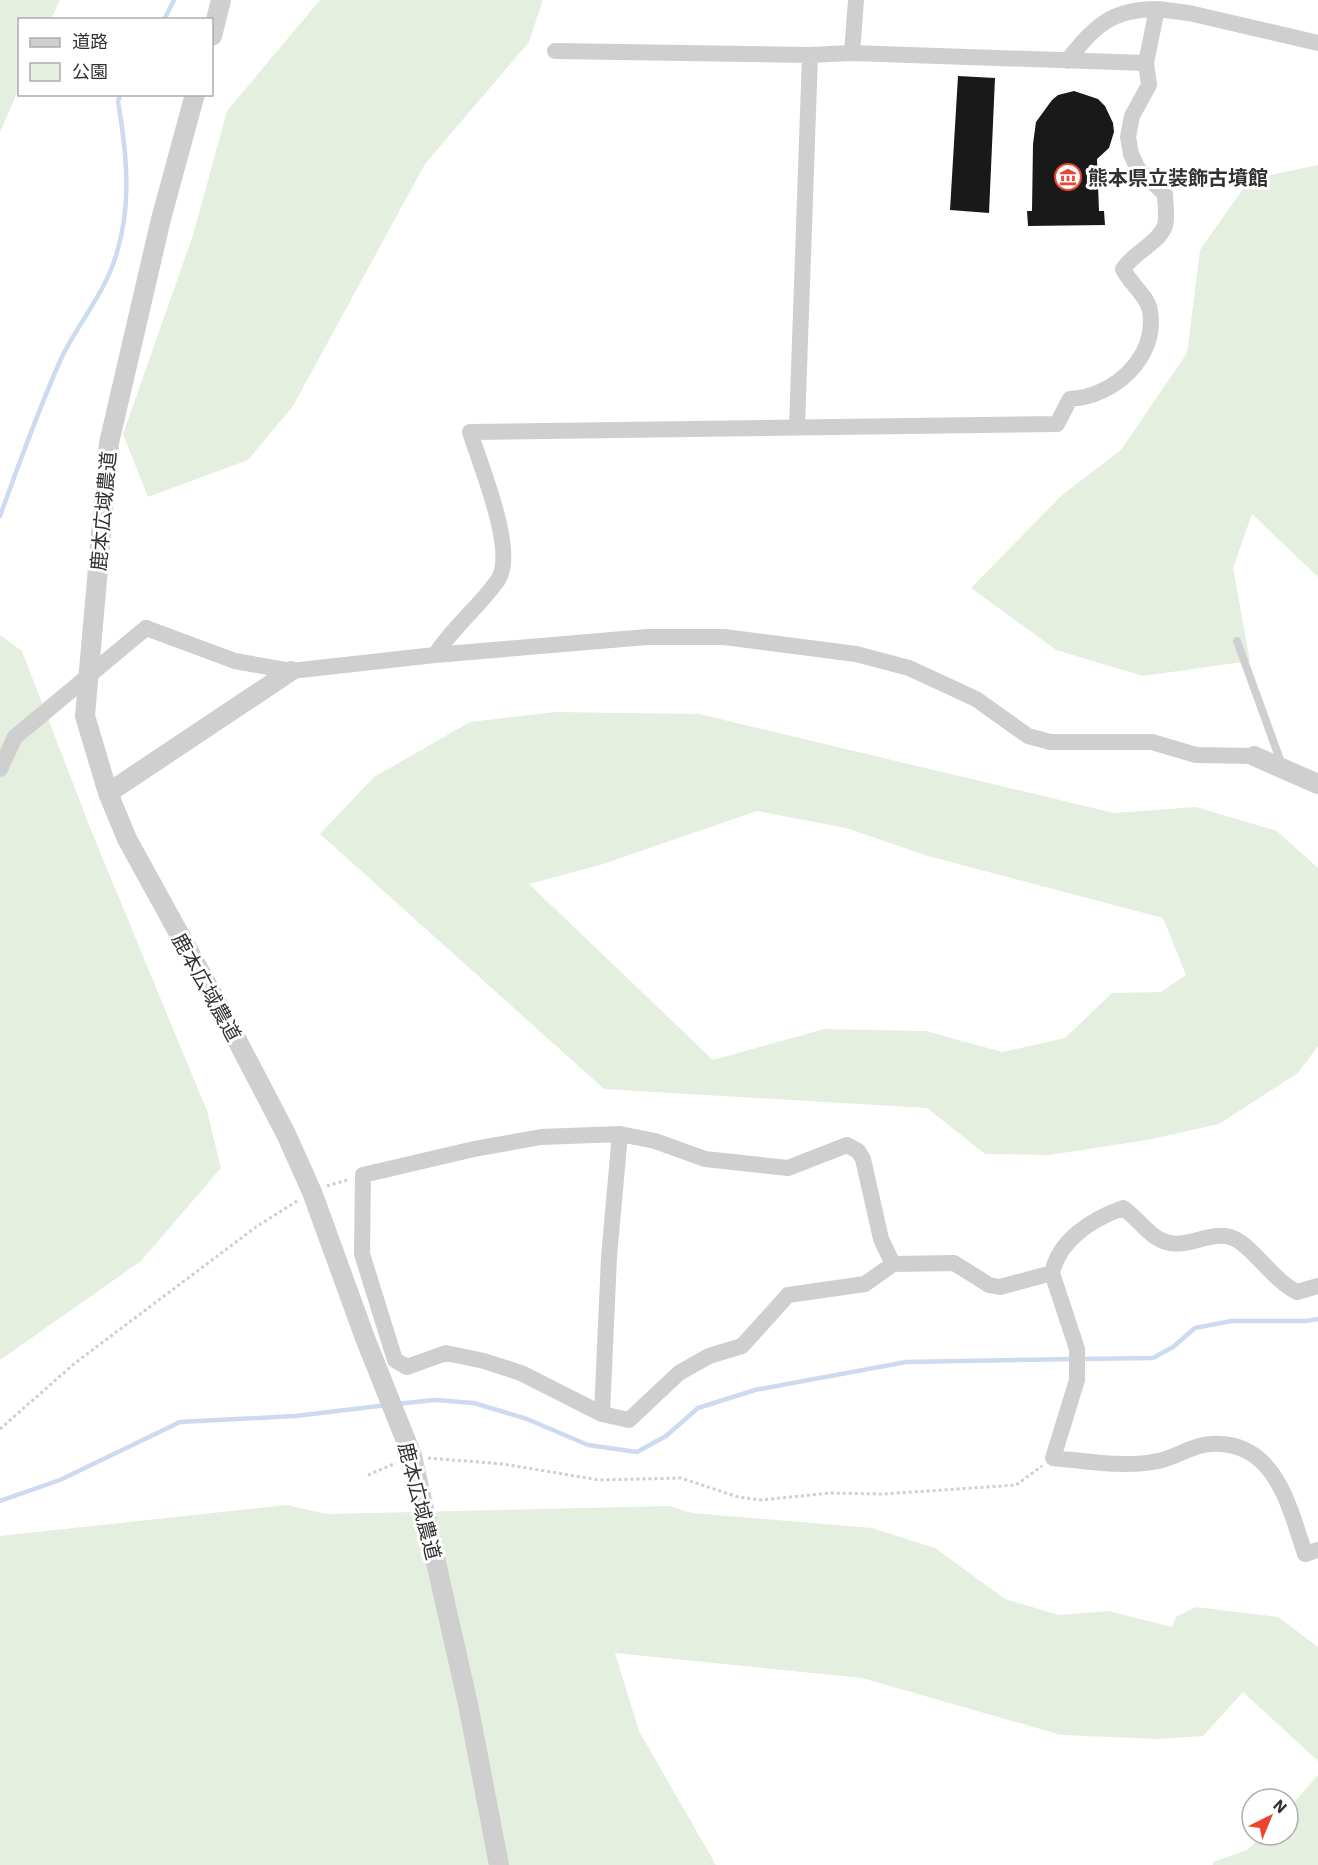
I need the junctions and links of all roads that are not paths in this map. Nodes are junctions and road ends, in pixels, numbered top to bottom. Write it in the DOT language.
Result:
graph roads {
  1 [pos="221,0"];
  2 [pos="856,0"];
  3 [pos="1191,7"];
  4 [pos="1157,9"];
  5 [pos="213,32"];
  6 [pos="1318,43"];
  7 [pos="555,51"];
  8 [pos="852,53"];
  9 [pos="810,55"];
  10 [pos="1067,61"];
  11 [pos="1146,63"];
  12 [pos="194,96"];
  13 [pos="797,427"];
  14 [pos="1237,640"];
  15 [pos="435,655"];
  16 [pos="291,671"];
  17 [pos="1254,756"];
  18 [pos="0,769"];
  19 [pos="1283,769"];
  20 [pos="1318,784"];
  21 [pos="108,793"];
  22 [pos="620,1134"];
  23 [pos="893,1264"];
  24 [pos="1053,1273"];
  25 [pos="1318,1286"];
  26 [pos="602,1414"];
  27 [pos="1318,1550"];
  28 [pos="500,1865"];
  1 -- 5 [label="street"];
  2 -- 8 [label="street"];
  3 -- 4 [label="street"];
  3 -- 6 [label="street"];
  4 -- 10 [label="street"];
  4 -- 11 [label="street"];
  7 -- 9 [label="street"];
  8 -- 9 [label="street"];
  8 -- 10 [label="street"];
  9 -- 13 [label="street"];
  10 -- 11 [label="street"];
  11 -- 13 [label="street"];
  12 -- 21 [label="street, 鹿本広域農道"];
  13 -- 15 [label="street"];
  14 -- 19 [label="lane"];
  15 -- 16 [label="street"];
  15 -- 17 [label="street"];
  16 -- 18 [label="street, bridge"];
  16 -- 21 [label="street"];
  17 -- 19 [label="street"];
  19 -- 20 [label="street"];
  21 -- 28 [label="street, 鹿本広域農道"];
  22 -- 23 [label="street"];
  22 -- 26 [label="street"];
  22 -- 26 [label="street"];
  23 -- 24 [label="street"];
  23 -- 26 [label="street"];
  24 -- 25 [label="street"];
  24 -- 27 [label="street"];
}
